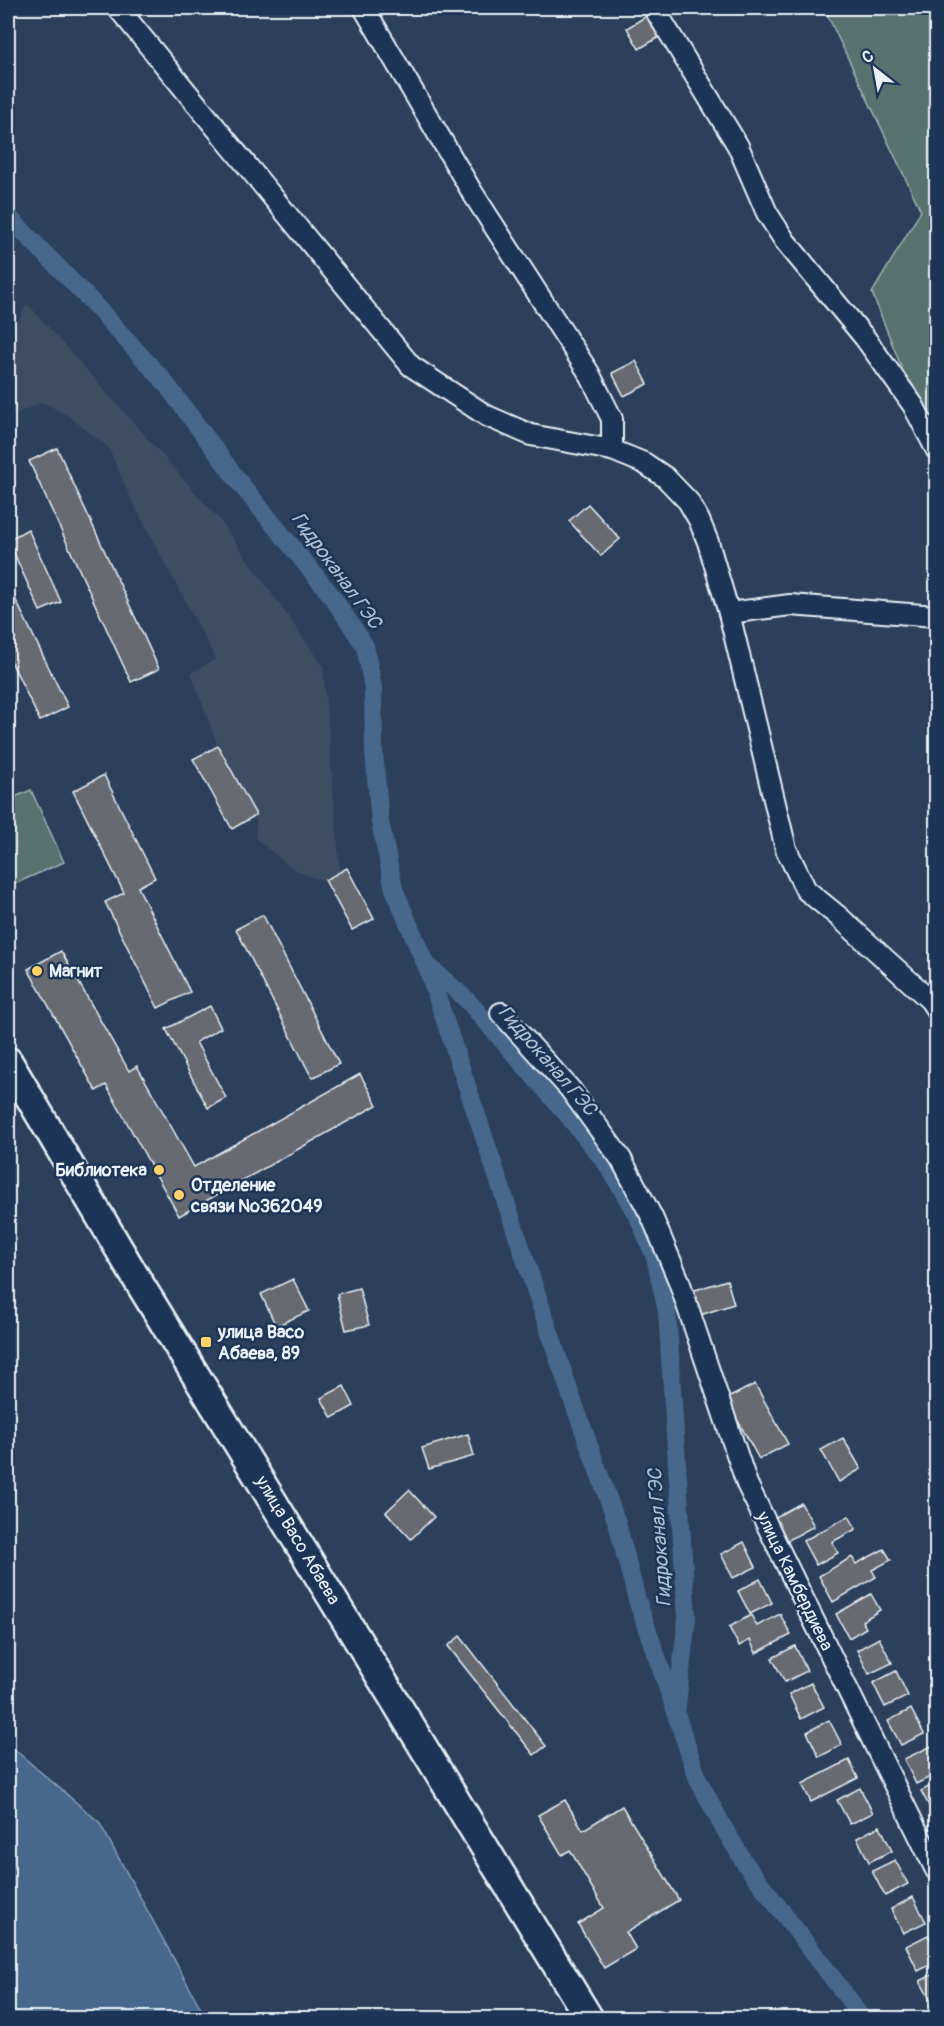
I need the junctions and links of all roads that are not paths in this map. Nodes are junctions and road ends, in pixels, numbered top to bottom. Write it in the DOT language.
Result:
graph roads {
  1 [pos="118,8"];
  2 [pos="364,8"];
  3 [pos="654,8"];
  4 [pos="936,449"];
  5 [pos="612,450"];
  6 [pos="729,613"];
  7 [pos="936,616"];
  8 [pos="936,1009"];
  9 [pos="501,1013"];
  10 [pos="8,1061"];
  11 [pos="936,1870"];
  12 [pos="589,2019"];
  1 -- 5 [label="street"];
  2 -- 5 [label="street"];
  3 -- 4 [label="street"];
  5 -- 6 [label="street"];
  6 -- 7 [label="street"];
  6 -- 8 [label="street"];
  9 -- 11 [label="street, улица Камбердиева"];
  10 -- 12 [label="street, улица Васо Абаева"];
}
